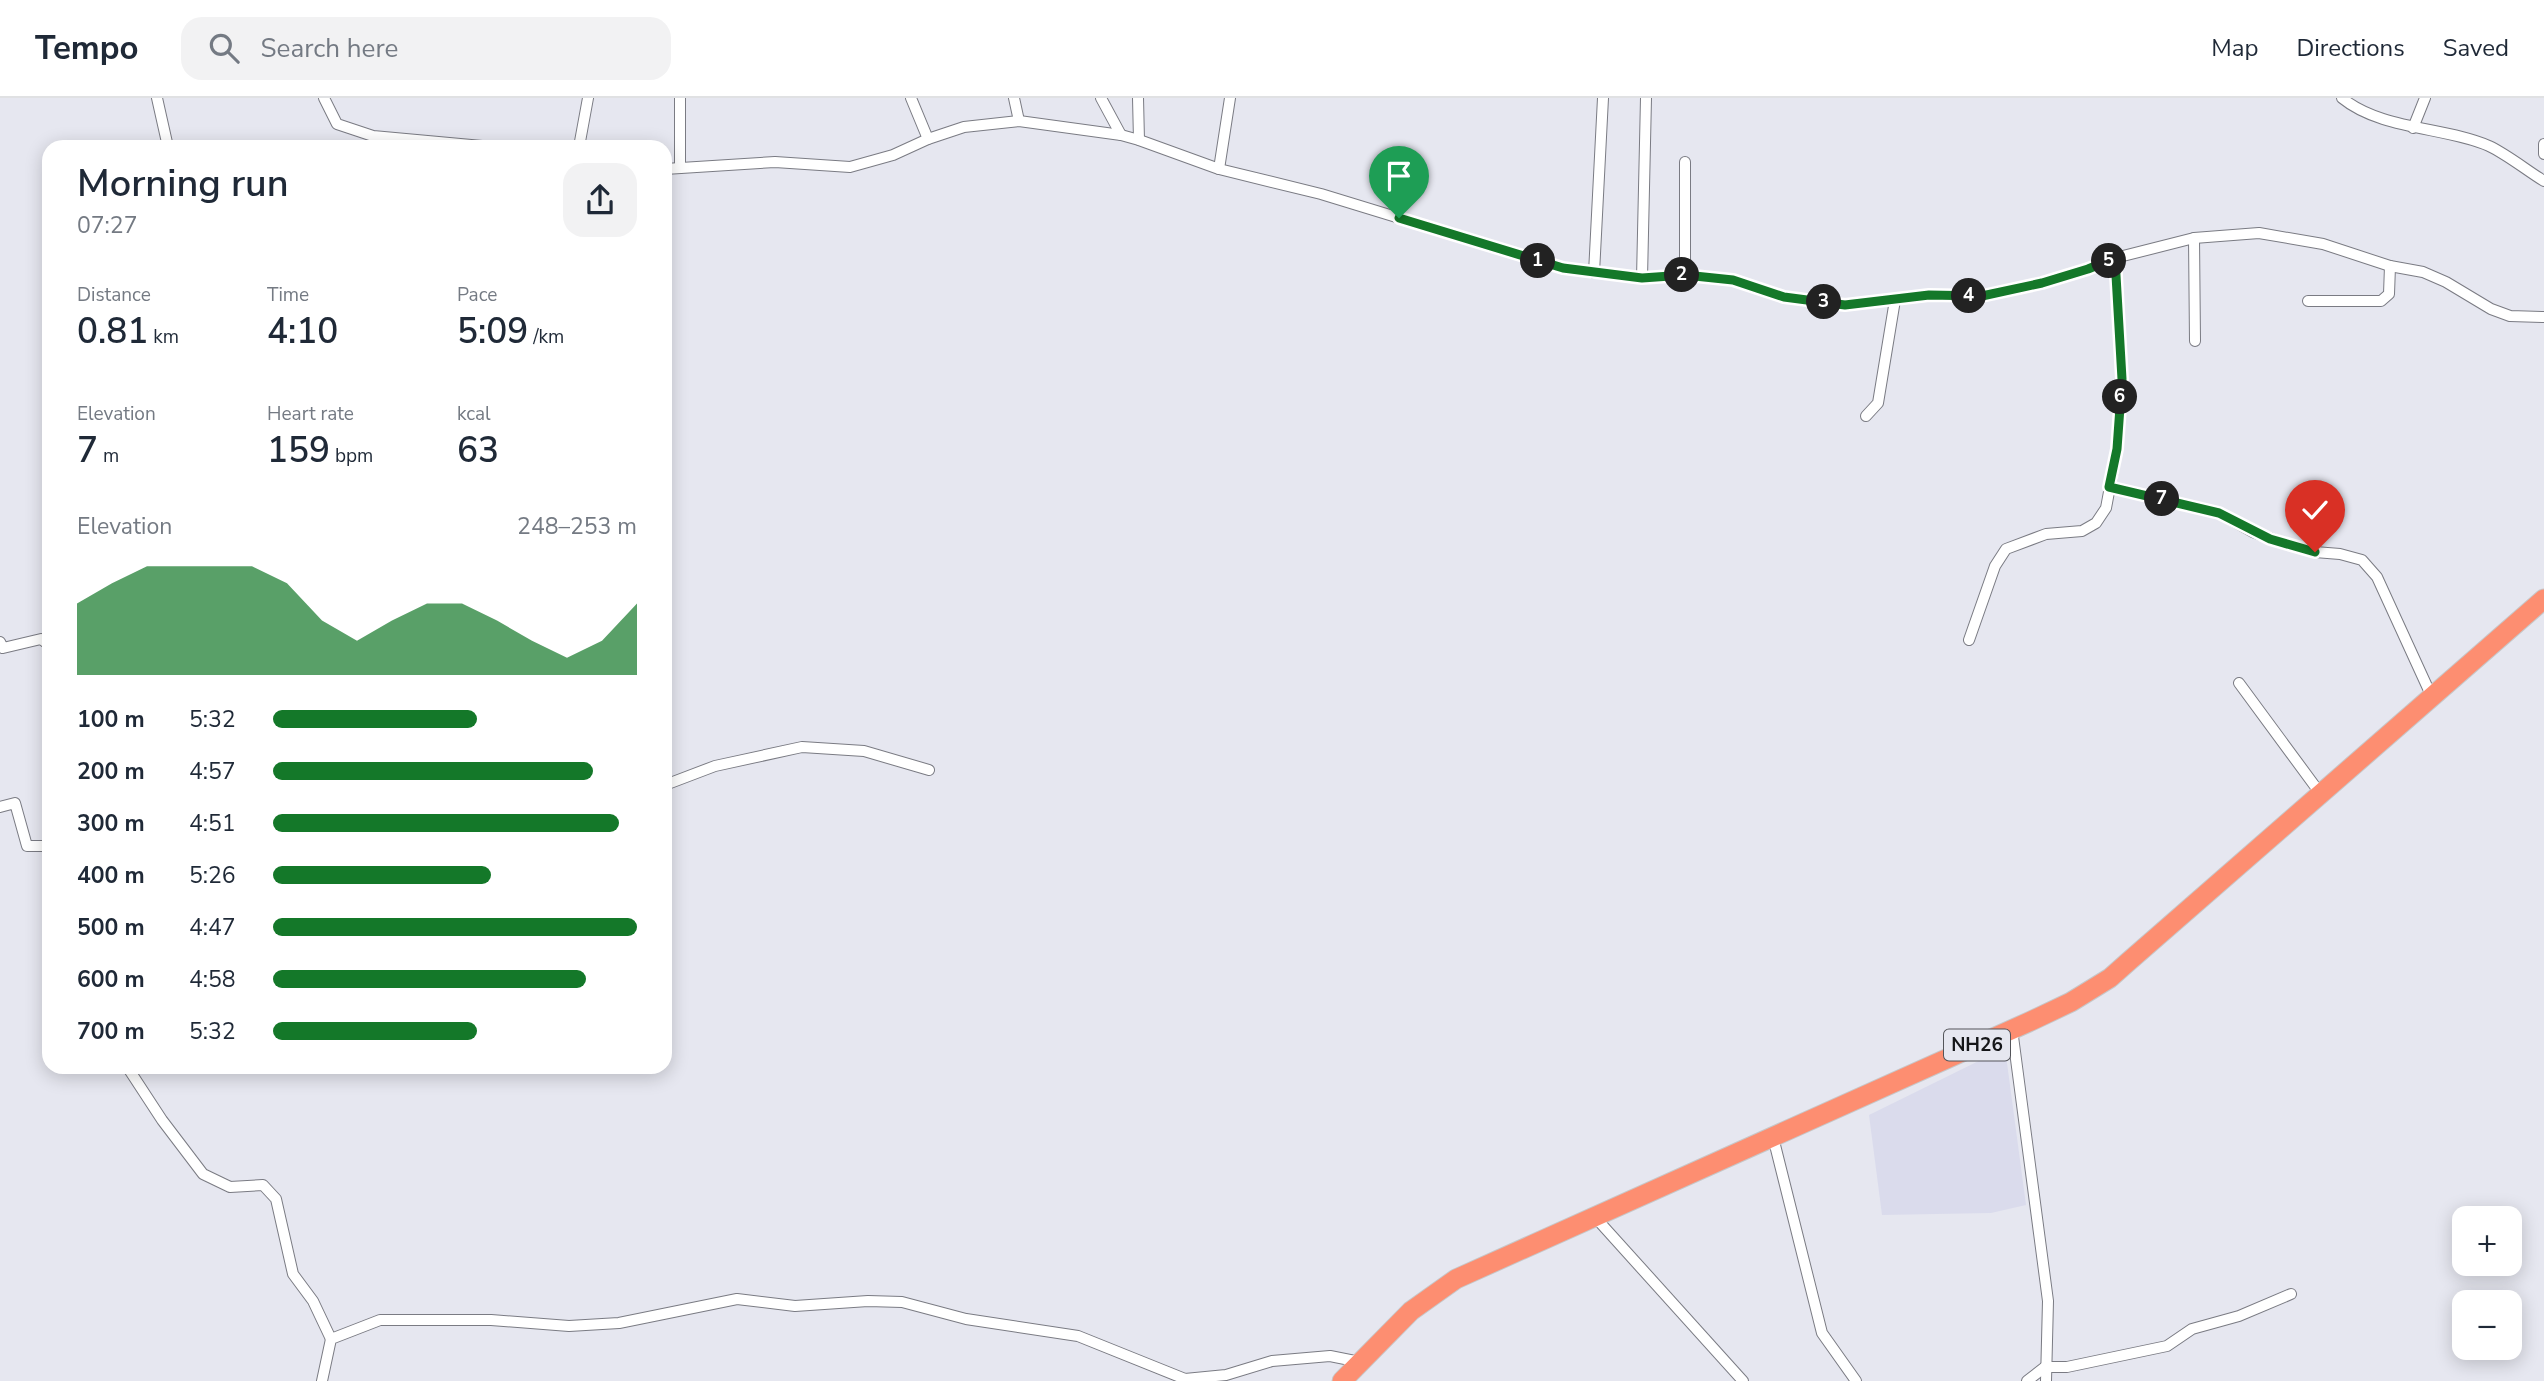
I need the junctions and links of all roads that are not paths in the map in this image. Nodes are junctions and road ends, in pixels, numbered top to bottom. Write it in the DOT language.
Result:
graph roads {
  1 [pos="157,98"];
  2 [pos="324,98"];
  3 [pos="588,98"];
  4 [pos="680,98"];
  5 [pos="911,98"];
  6 [pos="1014,98"];
  7 [pos="1101,98"];
  8 [pos="1138,98"];
  9 [pos="1230,98"];
  10 [pos="1603,98"];
  11 [pos="1646,98"];
  12 [pos="2342,98"];
  13 [pos="2425,98"];
  14 [pos="1019,121"];
  15 [pos="2413,128"];
  16 [pos="1121,135"];
  17 [pos="928,139"];
  18 [pos="166,140"];
  19 [pos="417,140"];
  20 [pos="580,140"];
  21 [pos="1139,140"];
  22 [pos="2544,144"];
  23 [pos="2544,154"];
  24 [pos="1685,162"];
  25 [pos="680,168"];
  26 [pos="672,169"];
  27 [pos="1219,169"];
  28 [pos="2544,181"];
  29 [pos="2193,238"];
  30 [pos="2115,258"];
  31 [pos="2390,266"];
  32 [pos="1594,273"];
  33 [pos="1685,275"];
  34 [pos="1642,278"];
  35 [pos="1895,300"];
  36 [pos="2308,301"];
  37 [pos="2544,317"];
  38 [pos="2195,341"];
  39 [pos="1866,416"];
  40 [pos="2109,487"];
  41 [pos="2544,599"];
  42 [pos="42,640"];
  43 [pos="1969,640"];
  44 [pos="0,642"];
  45 [pos="2239,683"];
  46 [pos="2431,695"];
  47 [pos="929,770"];
  48 [pos="672,782"];
  49 [pos="2320,793"];
  50 [pos="0,807"];
  51 [pos="42,846"];
  52 [pos="2012,1029"];
  53 [pos="132,1074"];
  54 [pos="1773,1137"];
  55 [pos="1595,1217"];
  56 [pos="2291,1294"];
  57 [pos="331,1339"];
  58 [pos="1360,1362"];
  59 [pos="2045,1367"];
  60 [pos="322,1381"];
  61 [pos="1342,1381"];
  62 [pos="1744,1381"];
  63 [pos="1856,1381"];
  64 [pos="2027,1381"];
  65 [pos="2046,1381"];
  1 -- 18 [label="street"];
  2 -- 19 [label="street"];
  3 -- 20 [label="street"];
  4 -- 25 [label="street"];
  5 -- 17 [label="street"];
  6 -- 14 [label="street"];
  7 -- 16 [label="street"];
  8 -- 21 [label="street"];
  9 -- 27 [label="street"];
  10 -- 32 [label="street"];
  11 -- 34 [label="street"];
  12 -- 15 [label="street"];
  13 -- 15 [label="street"];
  14 -- 16 [label="street"];
  14 -- 17 [label="street"];
  15 -- 28 [label="street"];
  16 -- 21 [label="street"];
  17 -- 25 [label="street"];
  21 -- 27 [label="street"];
  22 -- 23 [label="street"];
  24 -- 33 [label="street"];
  25 -- 26 [label="street"];
  27 -- 32 [label="street"];
  29 -- 30 [label="street"];
  29 -- 31 [label="street"];
  29 -- 38 [label="street"];
  30 -- 35 [label="street"];
  30 -- 40 [label="street"];
  31 -- 36 [label="street"];
  31 -- 37 [label="street"];
  32 -- 34 [label="street"];
  33 -- 34 [label="street"];
  33 -- 35 [label="street"];
  35 -- 39 [label="street"];
  40 -- 43 [label="street"];
  40 -- 46 [label="street"];
  41 -- 46 [label="highway, NH26"];
  42 -- 44 [label="street"];
  45 -- 49 [label="street"];
  46 -- 49 [label="highway, NH26"];
  47 -- 48 [label="street"];
  49 -- 52 [label="highway, NH26"];
  50 -- 51 [label="street"];
  52 -- 54 [label="highway, NH26"];
  52 -- 59 [label="street"];
  53 -- 57 [label="street"];
  54 -- 55 [label="highway, NH26"];
  54 -- 63 [label="street"];
  55 -- 58 [label="highway, NH26"];
  55 -- 62 [label="street"];
  56 -- 59 [label="street"];
  57 -- 58 [label="street"];
  57 -- 60 [label="street"];
  58 -- 61 [label="highway, NH26"];
  59 -- 64 [label="street"];
  59 -- 65 [label="street"];
}
